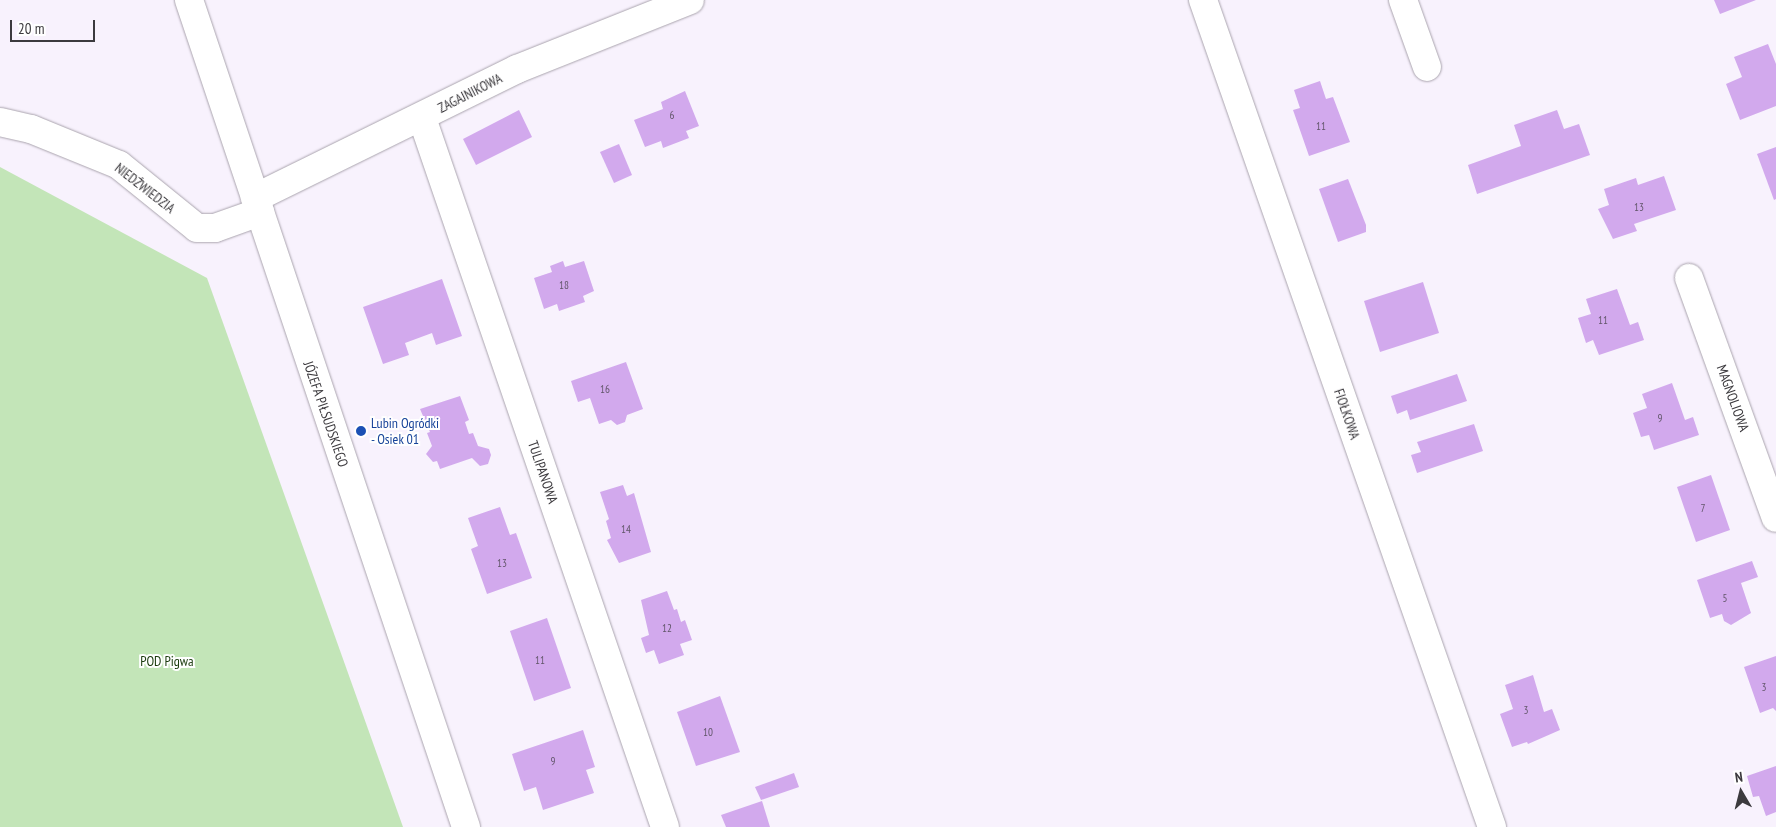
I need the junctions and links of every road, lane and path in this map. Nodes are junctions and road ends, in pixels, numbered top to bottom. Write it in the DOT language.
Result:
graph roads {
  1 [pos="189,0"];
  2 [pos="690,0"];
  3 [pos="1203,0"];
  4 [pos="1404,0"];
  5 [pos="1427,67"];
  6 [pos="422,118"];
  7 [pos="0,122"];
  8 [pos="257,205"];
  9 [pos="1689,278"];
  10 [pos="1776,518"];
  11 [pos="466,827"];
  12 [pos="665,827"];
  13 [pos="1492,827"];
  1 -- 8 [label="street, JÓZEFA PIŁSUDSKIEGO"];
  2 -- 6 [label="street, ZAGAJNIKOWA"];
  3 -- 13 [label="street, FIOŁKOWA"];
  4 -- 5 [label="street"];
  6 -- 8 [label="street, ZAGAJNIKOWA"];
  6 -- 12 [label="street, TULIPANOWA"];
  7 -- 8 [label="street, NIEDŹWIEDZIA"];
  8 -- 11 [label="street, JÓZEFA PIŁSUDSKIEGO"];
  9 -- 10 [label="street, MAGNOLIOWA"];
}
